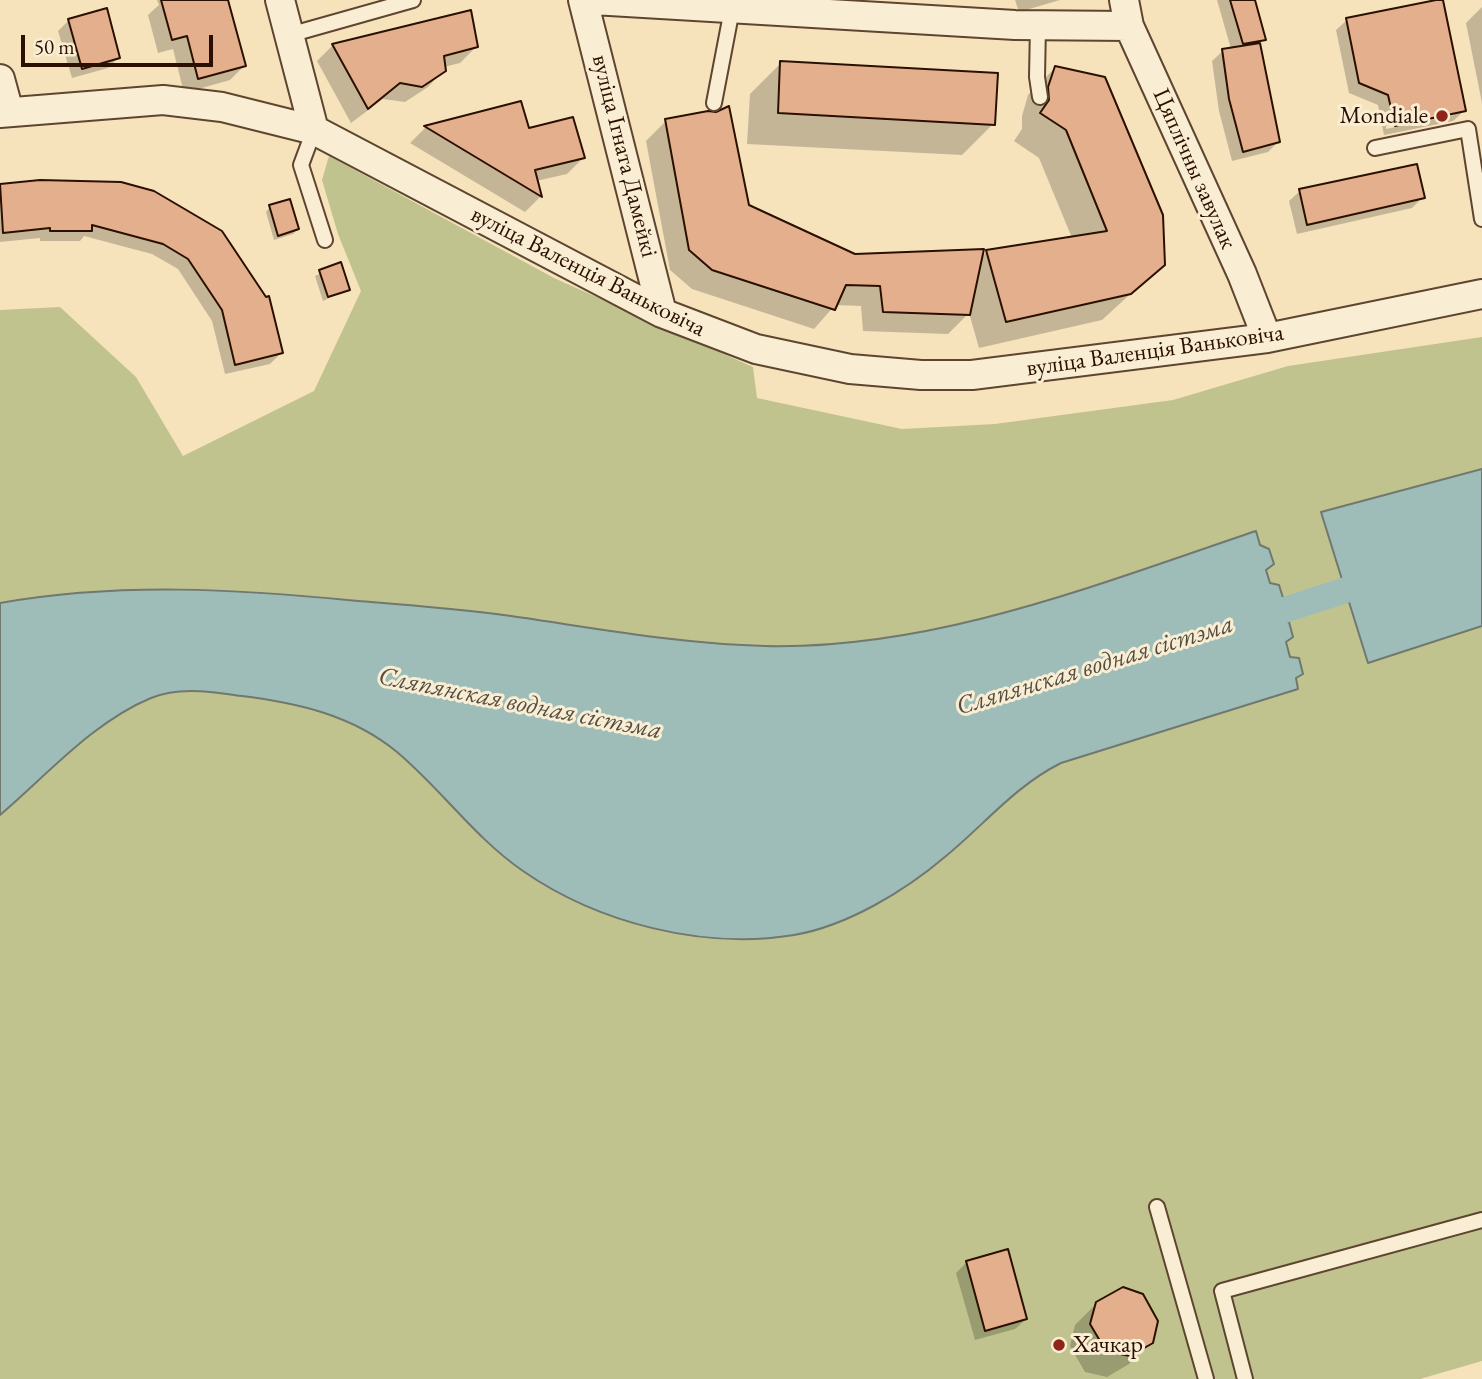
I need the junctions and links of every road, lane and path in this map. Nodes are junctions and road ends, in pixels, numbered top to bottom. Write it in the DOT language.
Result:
graph roads {
  1 [pos="280,0"];
  2 [pos="413,0"];
  3 [pos="583,0"];
  4 [pos="593,0"];
  5 [pos="732,9"];
  6 [pos="884,9"];
  7 [pos="1127,13"];
  8 [pos="1038,25"];
  9 [pos="289,35"];
  10 [pos="0,79"];
  11 [pos="1040,97"];
  12 [pos="714,103"];
  13 [pos="4,112"];
  14 [pos="314,130"];
  15 [pos="1375,148"];
  16 [pos="1482,219"];
  17 [pos="325,240"];
  18 [pos="1482,294"];
  19 [pos="662,313"];
  20 [pos="1266,338"];
  21 [pos="1157,1207"];
  22 [pos="1482,1220"];
  23 [pos="1206,1379"];
  24 [pos="1245,1379"];
  1 -- 9 [label="street"];
  2 -- 9 [label="lane"];
  3 -- 19 [label="street, вуліца Ігната Дамейкі"];
  4 -- 5 [label="street"];
  5 -- 6 [label="street"];
  5 -- 12 [label="lane"];
  6 -- 8 [label="street"];
  7 -- 8 [label="street"];
  7 -- 20 [label="street, Цяплічны завулак"];
  8 -- 11 [label="lane"];
  9 -- 14 [label="street"];
  10 -- 13 [label="street"];
  13 -- 14 [label="street, вуліца Валенція Ваньковіча"];
  14 -- 17 [label="lane"];
  14 -- 19 [label="street, вуліца Валенція Ваньковіча"];
  15 -- 16 [label="lane"];
  18 -- 20 [label="street, вуліца Валенція Ваньковіча"];
  19 -- 20 [label="street, вуліца Валенція Ваньковіча"];
  21 -- 23 [label="lane"];
  22 -- 24 [label="lane"];
}
